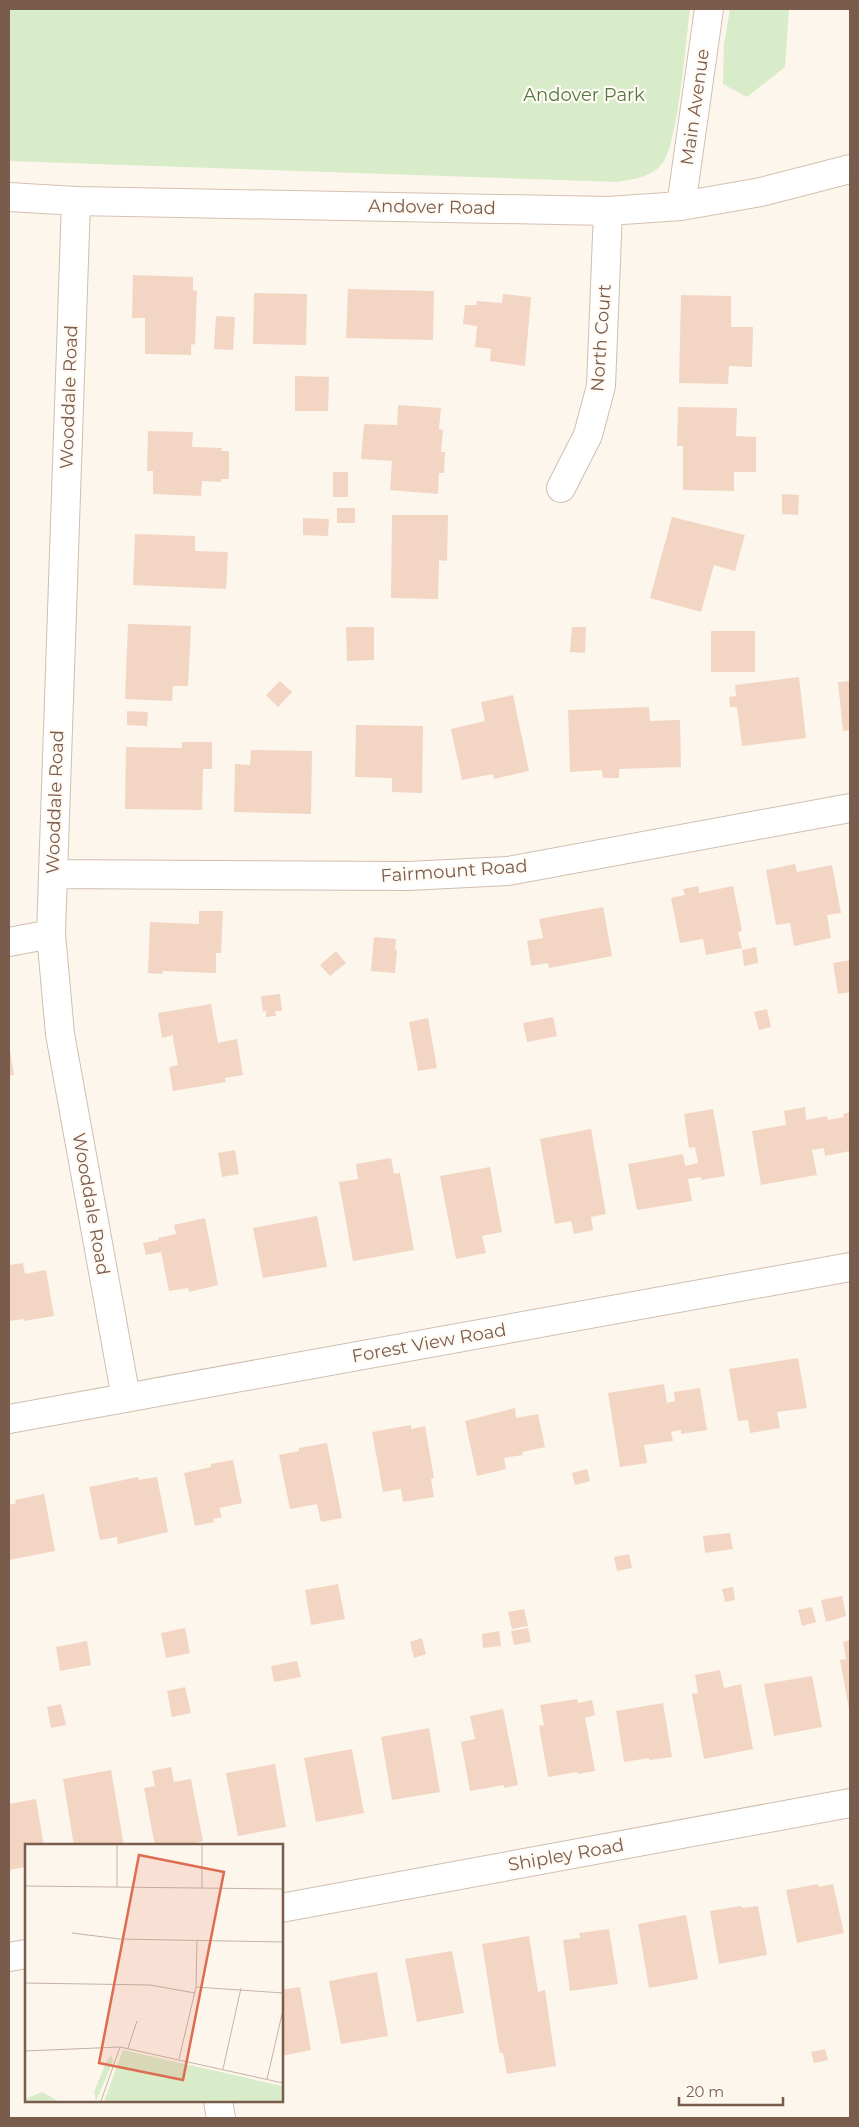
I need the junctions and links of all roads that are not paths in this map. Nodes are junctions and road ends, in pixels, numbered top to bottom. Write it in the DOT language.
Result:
graph roads {
  1 [pos="709,9"];
  2 [pos="850,169"];
  3 [pos="9,197"];
  4 [pos="76,200"];
  5 [pos="681,206"];
  6 [pos="608,211"];
  7 [pos="561,488"];
  8 [pos="850,808"];
  9 [pos="52,874"];
  10 [pos="51,934"];
  11 [pos="9,942"];
  12 [pos="850,1267"];
  13 [pos="126,1398"];
  14 [pos="9,1419"];
  15 [pos="850,1803"];
  16 [pos="282,1908"];
  17 [pos="25,1954"];
  18 [pos="9,1957"];
  19 [pos="218,2102"];
  20 [pos="221,2118"];
  1 -- 5 [label="street, Main Avenue"];
  2 -- 5 [label="street, Andover Road"];
  3 -- 4 [label="street, Andover Road"];
  4 -- 6 [label="street, Andover Road"];
  4 -- 9 [label="street, Wooddale Road"];
  5 -- 6 [label="street, Andover Road"];
  6 -- 7 [label="street, North Court"];
  8 -- 9 [label="street, Fairmount Road"];
  9 -- 10 [label="street, Wooddale Road"];
  10 -- 11 [label="street"];
  10 -- 13 [label="street, Wooddale Road"];
  12 -- 13 [label="street, Forest View Road"];
  13 -- 14 [label="street, Forest View Road"];
  15 -- 16 [label="street, Shipley Road"];
  17 -- 18 [label="street"];
  19 -- 20 [label="street"];
}
